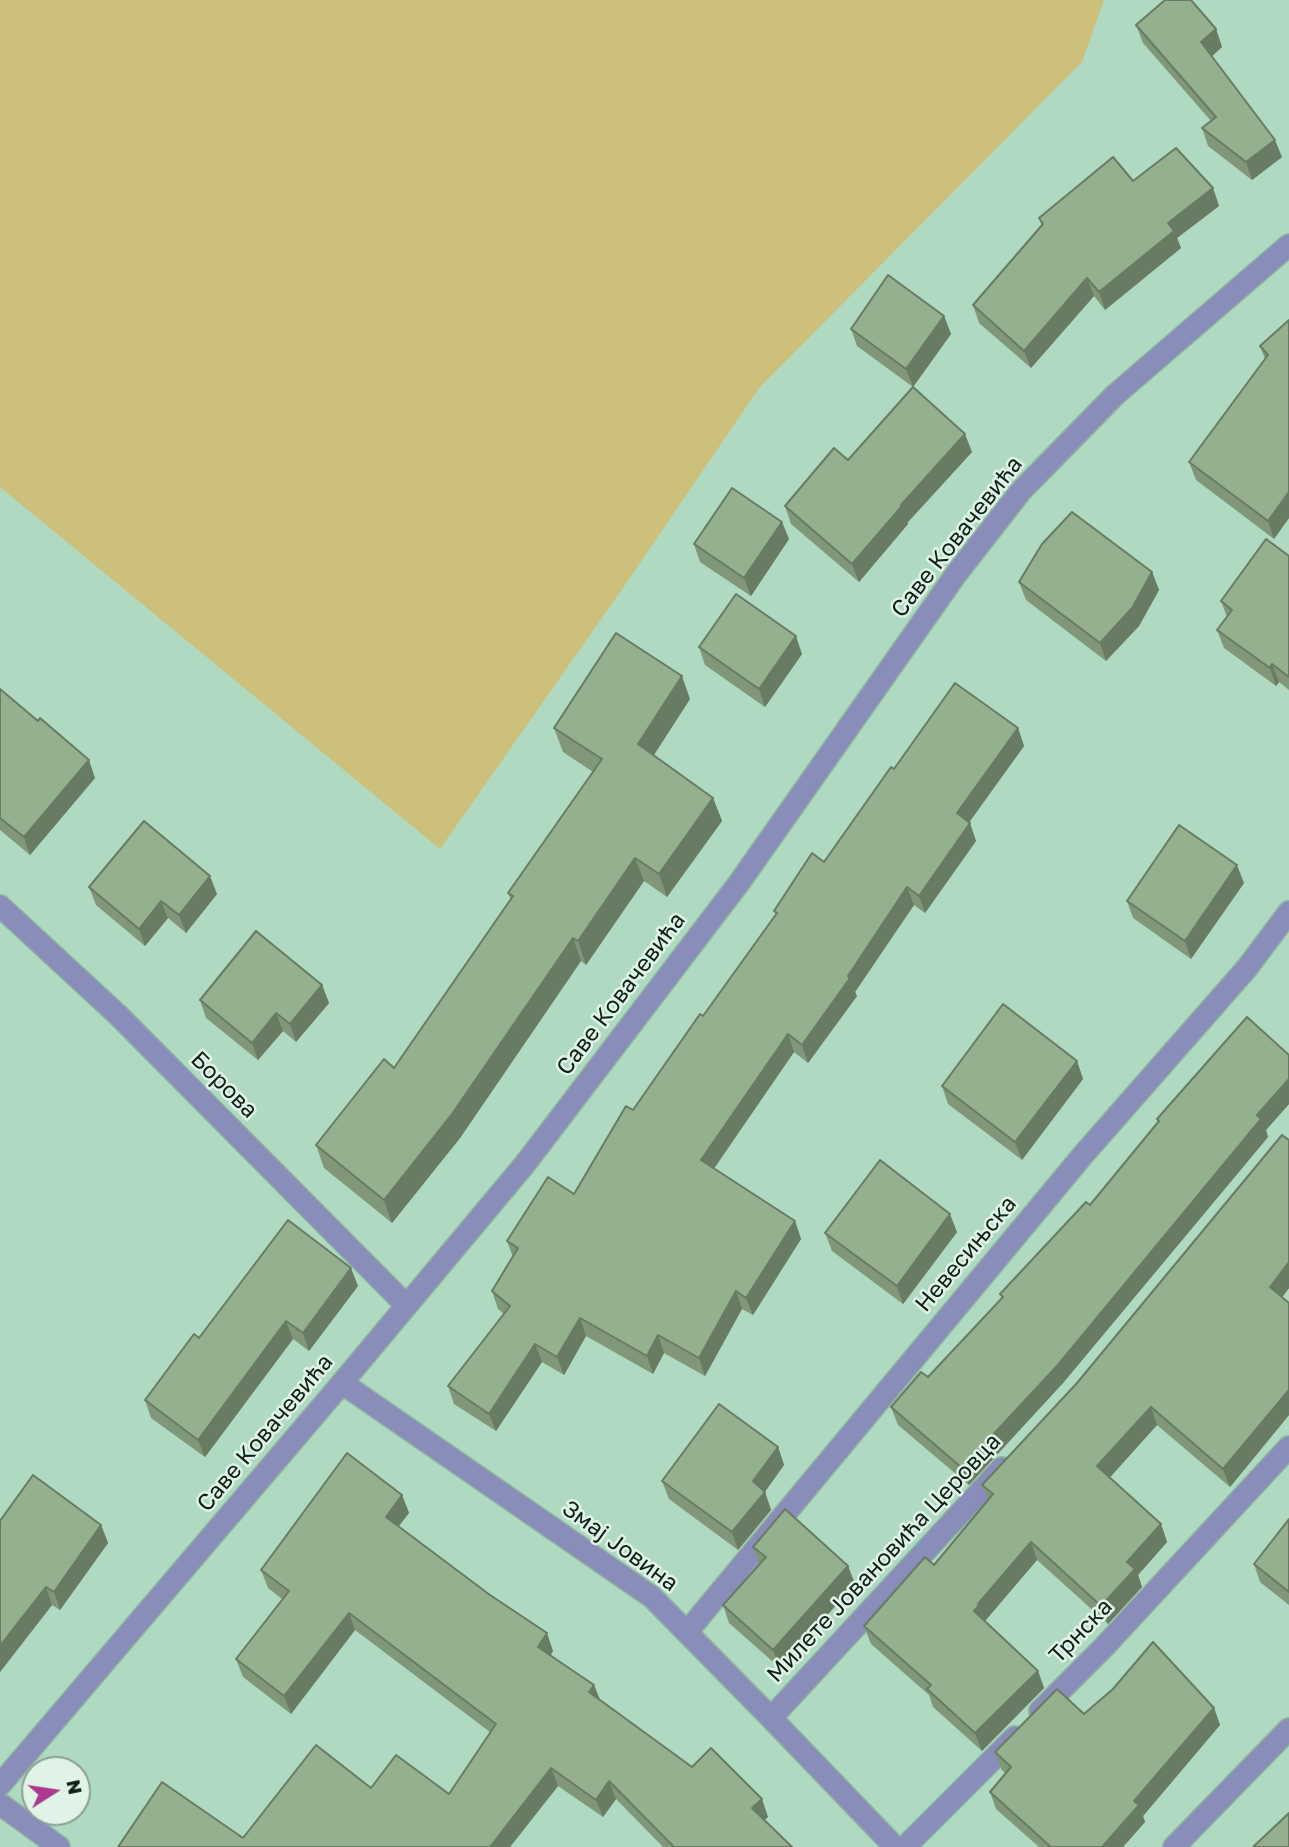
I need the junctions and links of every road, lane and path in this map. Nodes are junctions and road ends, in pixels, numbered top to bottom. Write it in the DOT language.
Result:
graph roads {
  1 [pos="1289,244"];
  2 [pos="0,906"];
  3 [pos="1289,912"];
  4 [pos="406,1305"];
  5 [pos="342,1383"];
  6 [pos="1289,1447"];
  7 [pos="1017,1452"];
  8 [pos="687,1632"];
  9 [pos="771,1718"];
  10 [pos="1289,1729"];
  11 [pos="0,1785"];
  12 [pos="0,1804"];
  13 [pos="60,1847"];
  14 [pos="895,1847"];
  15 [pos="905,1847"];
  16 [pos="1174,1847"];
  1 -- 4 [label="street, Саве Ковачевића"];
  2 -- 4 [label="street, Борова"];
  3 -- 8 [label="street, Невесињска"];
  4 -- 5 [label="street, Саве Ковачевића"];
  5 -- 8 [label="street, Змај Јовина"];
  5 -- 11 [label="street, Саве Ковачевића"];
  6 -- 15 [label="street, Трнска"];
  7 -- 9 [label="street, Милете Јовановића Церовца"];
  8 -- 9 [label="street, Змај Јовина"];
  9 -- 14 [label="street, Змај Јовина"];
  10 -- 16 [label="street"];
  12 -- 13 [label="street"];
}
